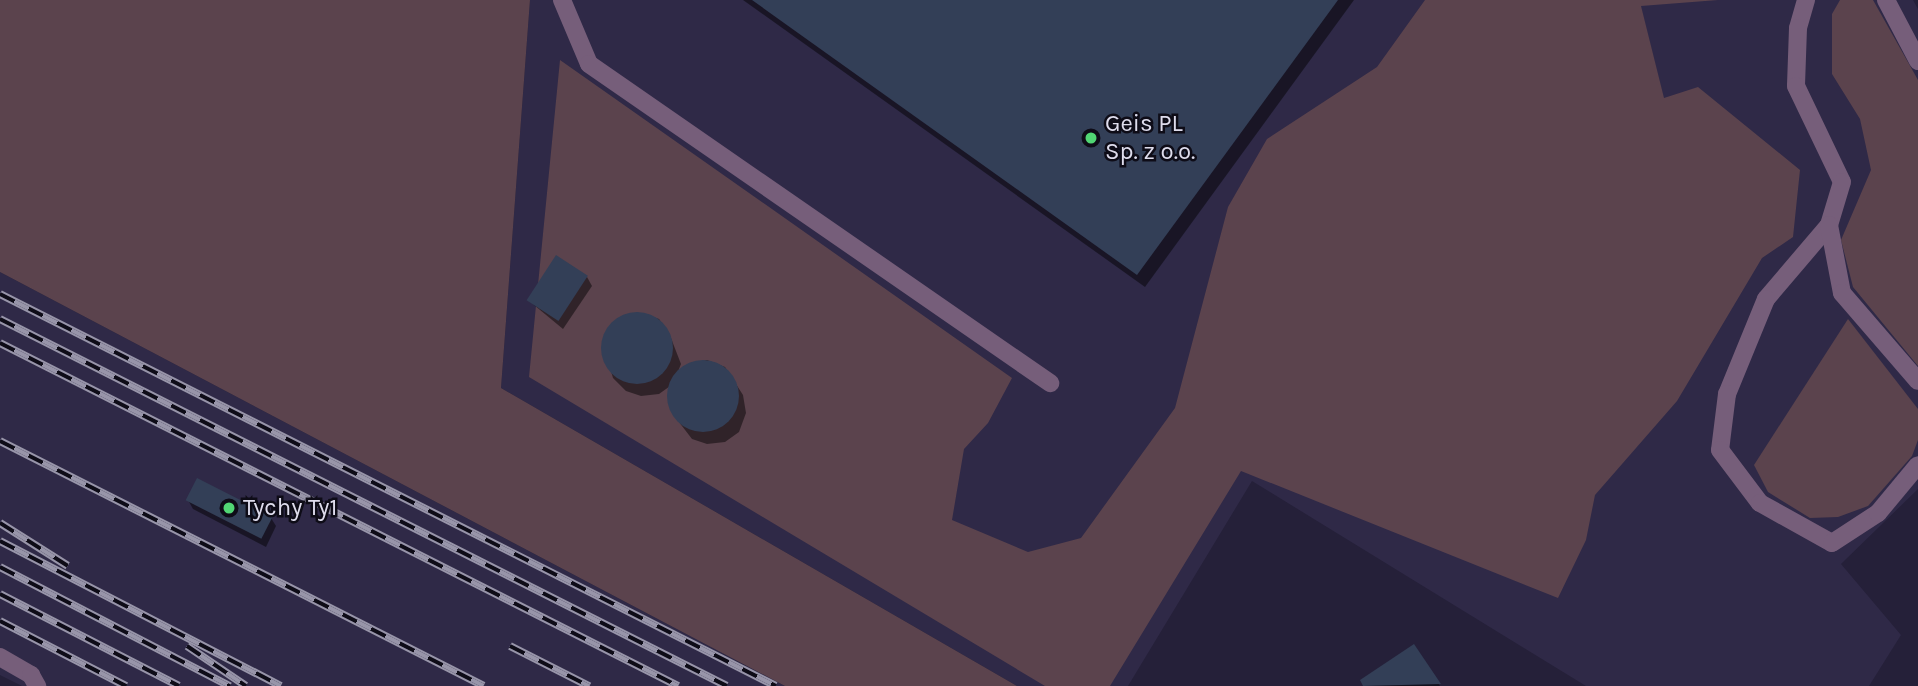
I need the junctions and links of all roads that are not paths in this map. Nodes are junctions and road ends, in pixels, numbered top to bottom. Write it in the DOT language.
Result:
graph roads {
  1 [pos="562,0"];
  2 [pos="1806,0"];
  3 [pos="1886,0"];
  4 [pos="1918,61"];
  5 [pos="1829,225"];
  6 [pos="1918,381"];
  7 [pos="1050,383"];
  8 [pos="1918,465"];
  9 [pos="0,657"];
  10 [pos="37,686"];
  1 -- 7 [label="street"];
  2 -- 5 [label="street"];
  3 -- 4 [label="street"];
  5 -- 6 [label="street"];
  5 -- 8 [label="street"];
  9 -- 10 [label="street"];
}
